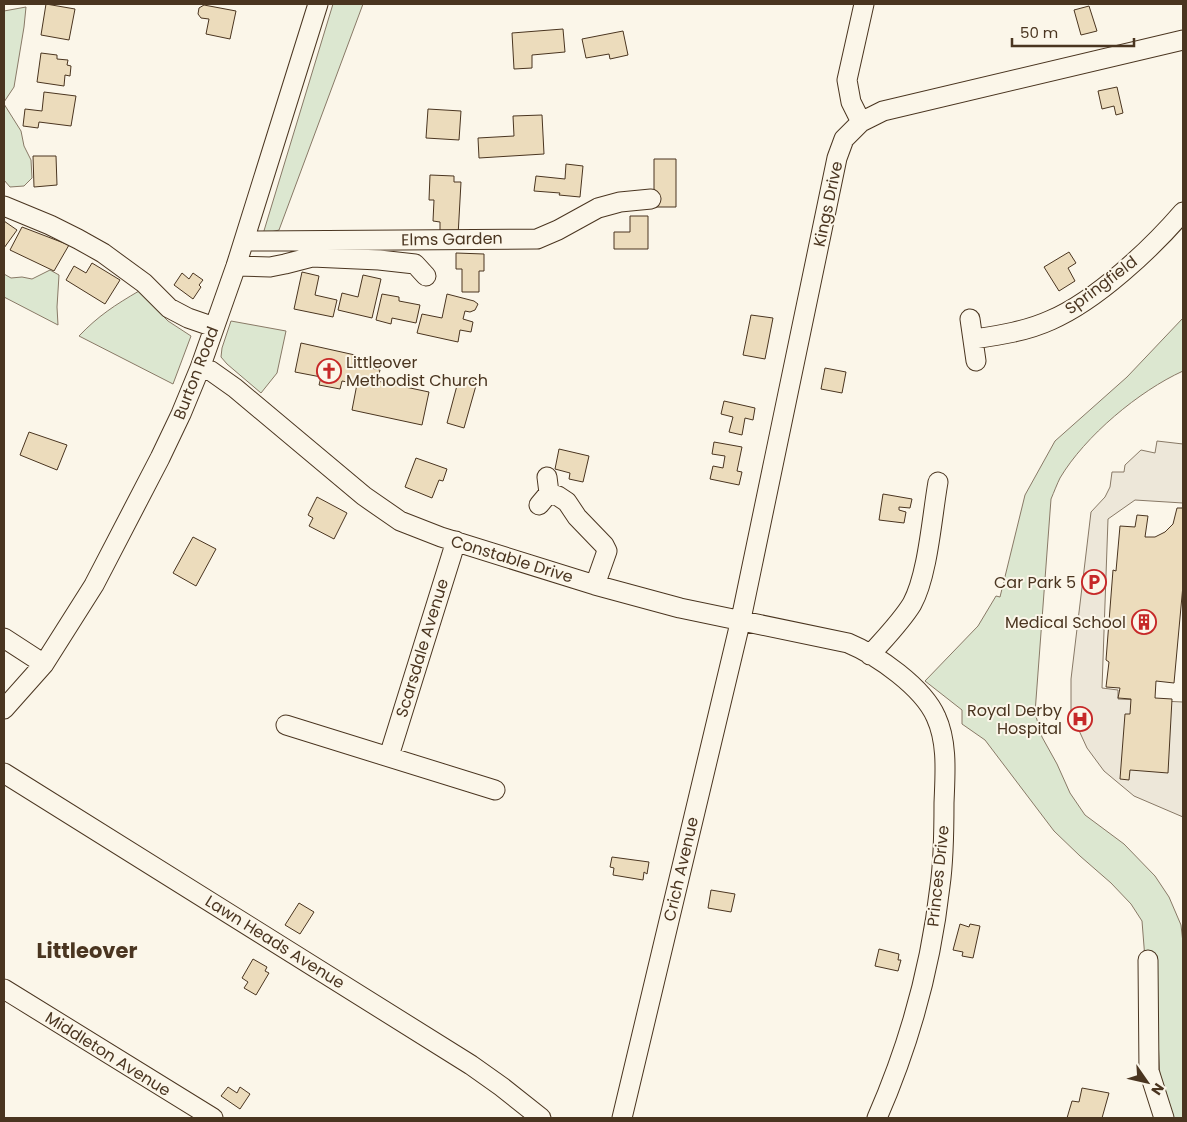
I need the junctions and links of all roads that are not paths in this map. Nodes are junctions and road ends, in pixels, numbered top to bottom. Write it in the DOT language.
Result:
graph roads {
  1 [pos="318,4"];
  2 [pos="864,4"];
  3 [pos="1183,40"];
  4 [pos="861,122"];
  5 [pos="651,199"];
  6 [pos="4,206"];
  7 [pos="1183,212"];
  8 [pos="244,241"];
  9 [pos="236,266"];
  10 [pos="426,276"];
  11 [pos="970,320"];
  12 [pos="214,327"];
  13 [pos="974,339"];
  14 [pos="976,361"];
  15 [pos="200,368"];
  16 [pos="938,482"];
  17 [pos="545,492"];
  18 [pos="456,541"];
  19 [pos="595,585"];
  20 [pos="741,620"];
  21 [pos="4,638"];
  22 [pos="870,655"];
  23 [pos="44,664"];
  24 [pos="4,709"];
  25 [pos="286,724"];
  26 [pos="389,756"];
  27 [pos="4,773"];
  28 [pos="495,790"];
  29 [pos="1148,960"];
  30 [pos="4,990"];
  31 [pos="213,1118"];
  32 [pos="542,1118"];
  33 [pos="622,1118"];
  34 [pos="877,1118"];
  35 [pos="1164,1118"];
  1 -- 8 [label="street, Burton Road"];
  2 -- 4 [label="street"];
  3 -- 4 [label="street, Kings Drive"];
  4 -- 20 [label="street, Kings Drive"];
  5 -- 8 [label="street, Elms Garden"];
  6 -- 12 [label="street"];
  7 -- 13 [label="street, Springfield"];
  8 -- 9 [label="street, Burton Road"];
  9 -- 10 [label="street"];
  9 -- 12 [label="street, Burton Road"];
  11 -- 13 [label="street"];
  12 -- 15 [label="street, Burton Road"];
  13 -- 14 [label="street"];
  15 -- 18 [label="street, Constable Drive"];
  15 -- 23 [label="street, Burton Road"];
  16 -- 22 [label="street"];
  17 -- 19 [label="street"];
  18 -- 19 [label="street, Constable Drive"];
  18 -- 26 [label="street, Scarsdale Avenue"];
  19 -- 20 [label="street, Constable Drive"];
  20 -- 22 [label="street, Constable Drive"];
  20 -- 33 [label="street, Crich Avenue"];
  21 -- 23 [label="street"];
  22 -- 34 [label="street, Princes Drive"];
  23 -- 24 [label="street, Burton Road"];
  25 -- 26 [label="street"];
  26 -- 28 [label="street"];
  27 -- 32 [label="street, Lawn Heads Avenue"];
  29 -- 35 [label="street"];
  30 -- 31 [label="street, Middleton Avenue"];
}
